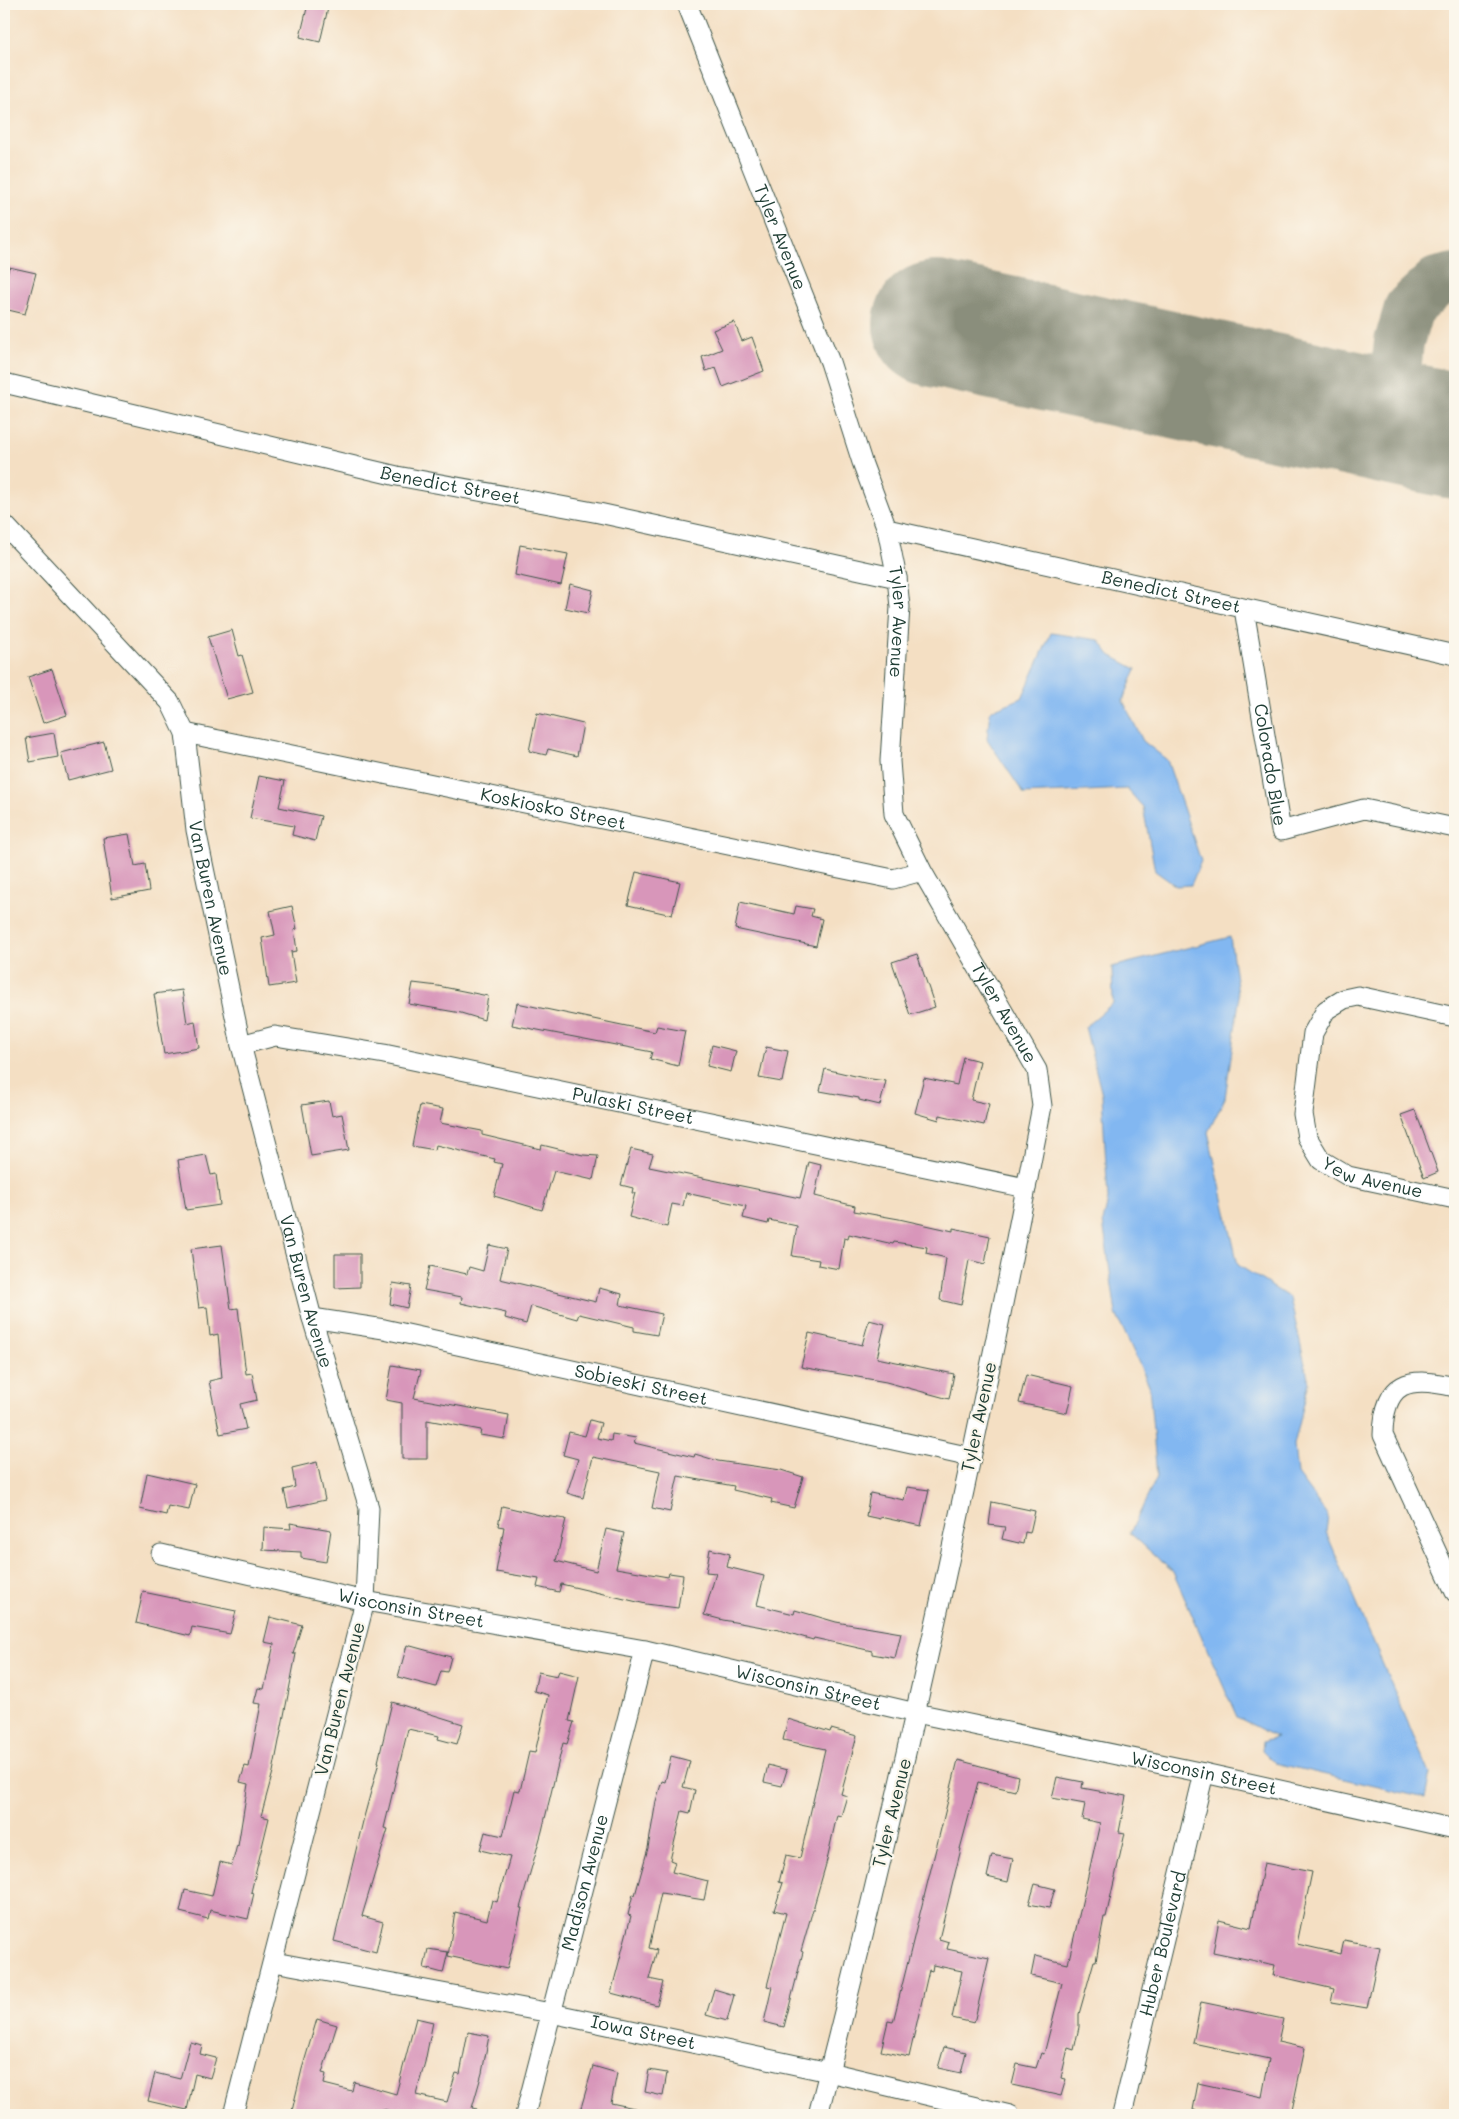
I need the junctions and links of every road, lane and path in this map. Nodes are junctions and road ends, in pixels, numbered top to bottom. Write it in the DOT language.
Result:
graph roads {
  1 [pos="687,4"];
  2 [pos="4,383"];
  3 [pos="4,524"];
  4 [pos="887,529"];
  5 [pos="897,578"];
  6 [pos="1244,609"];
  7 [pos="1455,655"];
  8 [pos="185,733"];
  9 [pos="1455,828"];
  10 [pos="922,871"];
  11 [pos="1455,1017"];
  12 [pos="241,1045"];
  13 [pos="1026,1188"];
  14 [pos="1455,1199"];
  15 [pos="312,1318"];
  16 [pos="1455,1387"];
  17 [pos="971,1457"];
  18 [pos="160,1554"];
  19 [pos="1454,1586"];
  20 [pos="365,1601"];
  21 [pos="645,1650"];
  22 [pos="916,1713"];
  23 [pos="1204,1773"];
  24 [pos="1455,1829"];
  25 [pos="274,1962"];
  26 [pos="551,2013"];
  27 [pos="829,2072"];
  28 [pos="233,2115"];
  29 [pos="525,2115"];
  30 [pos="818,2115"];
  31 [pos="1010,2115"];
  32 [pos="1122,2115"];
  1 -- 4 [label="street, Tyler Avenue"];
  2 -- 5 [label="street, Benedict Street"];
  3 -- 8 [label="street, Van Buren Avenue"];
  4 -- 5 [label="street, Tyler Avenue"];
  4 -- 6 [label="street, Benedict Street"];
  5 -- 10 [label="street, Tyler Avenue"];
  6 -- 7 [label="street, Benedict Street"];
  6 -- 9 [label="street, Colorado Blue"];
  8 -- 10 [label="street, Koskiosko Street"];
  8 -- 12 [label="street, Van Buren Avenue"];
  10 -- 13 [label="street, Tyler Avenue"];
  11 -- 14 [label="street, Yew Avenue"];
  12 -- 13 [label="street, Pulaski Street"];
  12 -- 15 [label="street, Van Buren Avenue"];
  13 -- 17 [label="street, Tyler Avenue"];
  15 -- 17 [label="street, Sobieski Street"];
  15 -- 20 [label="street, Van Buren Avenue"];
  16 -- 19 [label="street"];
  17 -- 22 [label="street, Tyler Avenue"];
  18 -- 20 [label="street, Wisconsin Street"];
  20 -- 21 [label="street, Wisconsin Street"];
  20 -- 25 [label="street, Van Buren Avenue"];
  21 -- 22 [label="street, Wisconsin Street"];
  21 -- 26 [label="street, Madison Avenue"];
  22 -- 23 [label="street, Wisconsin Street"];
  22 -- 27 [label="street, Tyler Avenue"];
  23 -- 24 [label="street, Wisconsin Street"];
  23 -- 32 [label="street, Huber Boulevard"];
  25 -- 26 [label="street, Iowa Street"];
  25 -- 28 [label="street, Van Buren Avenue"];
  26 -- 27 [label="street, Iowa Street"];
  26 -- 29 [label="street, Madison Avenue"];
  27 -- 30 [label="street, Tyler Avenue"];
  27 -- 31 [label="street, Iowa Street"];
}
